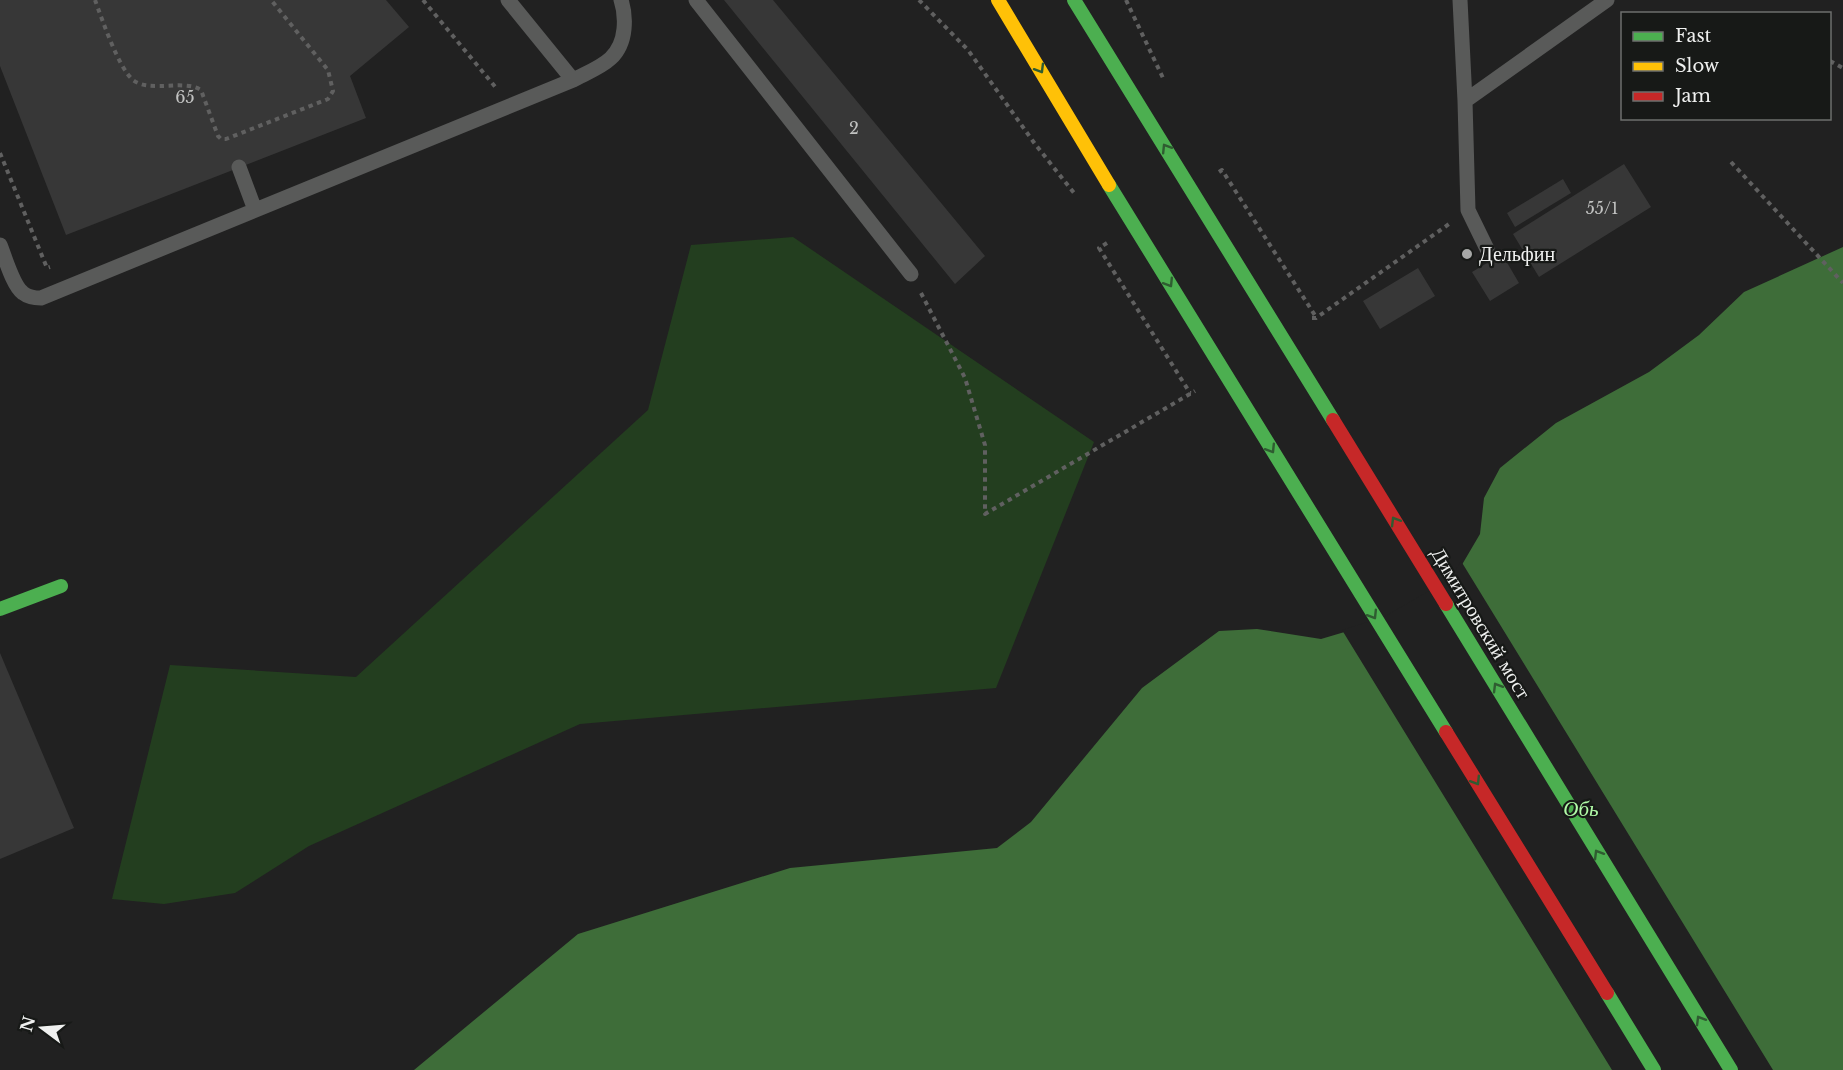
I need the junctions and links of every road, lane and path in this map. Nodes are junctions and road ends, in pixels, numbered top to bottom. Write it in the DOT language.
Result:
graph roads {
  1 [pos="95,0"];
  2 [pos="271,0"];
  3 [pos="423,0"];
  4 [pos="508,0"];
  5 [pos="621,0"];
  6 [pos="696,0"];
  7 [pos="919,0"];
  8 [pos="991,0"];
  9 [pos="998,0"];
  10 [pos="1074,0"];
  11 [pos="1460,0"];
  12 [pos="1607,0"];
  13 [pos="1010,19"];
  14 [pos="573,80"];
  15 [pos="1466,101"];
  16 [pos="511,106"];
  17 [pos="0,153"];
  18 [pos="1731,162"];
  19 [pos="239,167"];
  20 [pos="1222,170"];
  21 [pos="1076,196"];
  22 [pos="255,210"];
  23 [pos="1468,210"];
  24 [pos="1111,239"];
  25 [pos="0,245"];
  26 [pos="1487,249"];
  27 [pos="58,264"];
  28 [pos="911,274"];
  29 [pos="1843,283"];
  30 [pos="61,586"];
  31 [pos="0,609"];
  32 [pos="1654,1070"];
  33 [pos="1731,1070"];
  1 -- 2 [label="path"];
  3 -- 16 [label="path"];
  4 -- 14 [label="lane"];
  5 -- 14 [label="lane"];
  6 -- 28 [label="lane"];
  7 -- 21 [label="path"];
  8 -- 13 [label="main road"];
  9 -- 13 [label="main road"];
  33 -- 10 [label="main road, Димитровский мост, one-way"];
  11 -- 15 [label="lane"];
  12 -- 15 [label="lane"];
  13 -- 32 [label="main road, one-way"];
  14 -- 16 [label="lane"];
  15 -- 23 [label="lane"];
  16 -- 22 [label="lane"];
  17 -- 27 [label="path"];
  18 -- 29 [label="path"];
  19 -- 22 [label="lane"];
  20 -- 23 [label="path"];
  22 -- 25 [label="lane"];
  23 -- 26 [label="lane"];
  24 -- 28 [label="path"];
  30 -- 31 [label="main road"];
}
